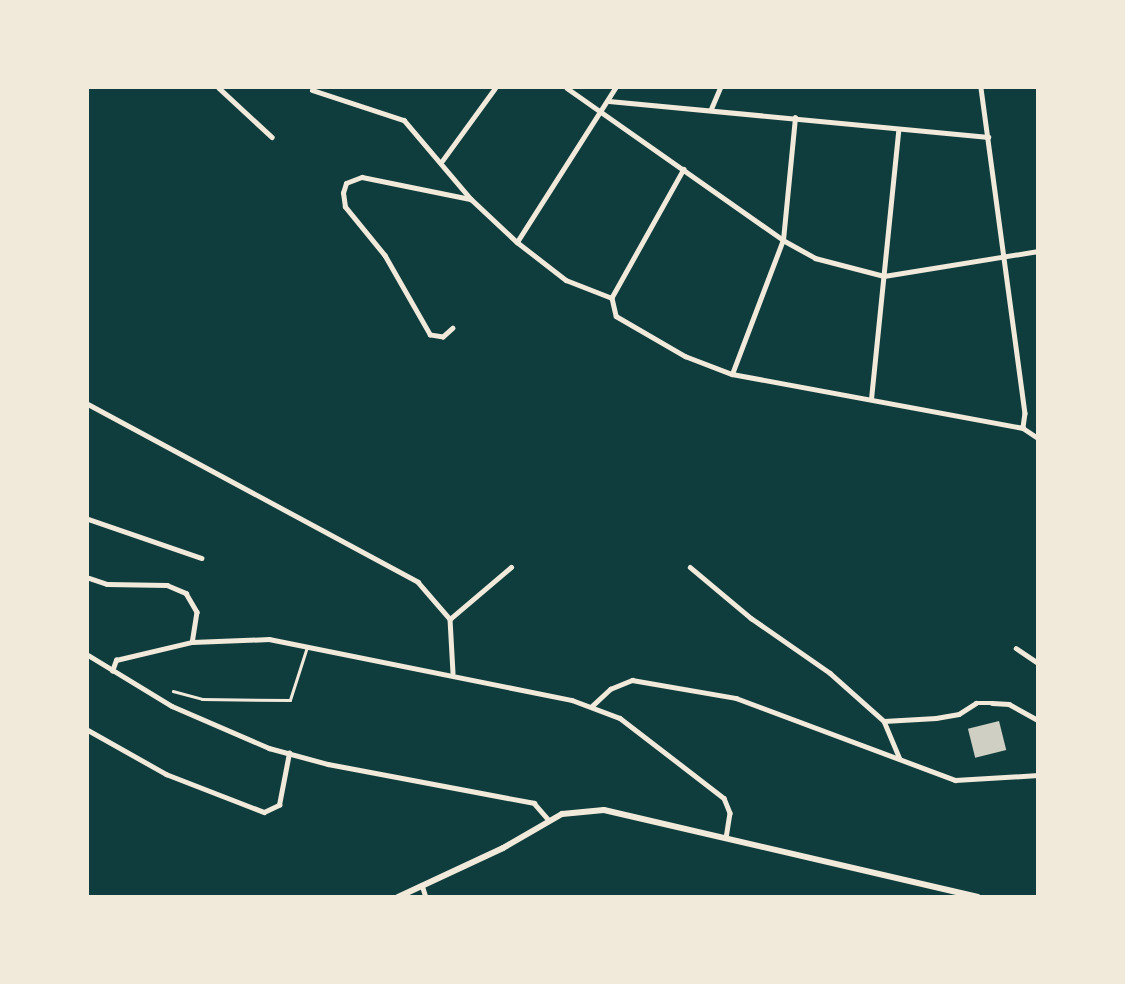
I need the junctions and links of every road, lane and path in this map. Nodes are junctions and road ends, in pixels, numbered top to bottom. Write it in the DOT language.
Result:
graph roads {
  1 [pos="219,88"];
  2 [pos="495,88"];
  3 [pos="567,88"];
  4 [pos="615,88"];
  5 [pos="720,88"];
  6 [pos="981,88"];
  7 [pos="312,90"];
  8 [pos="609,101"];
  9 [pos="711,109"];
  10 [pos="603,111"];
  11 [pos="794,118"];
  12 [pos="898,131"];
  13 [pos="988,136"];
  14 [pos="272,137"];
  15 [pos="442,161"];
  16 [pos="684,169"];
  17 [pos="471,199"];
  18 [pos="783,240"];
  19 [pos="517,242"];
  20 [pos="1038,251"];
  21 [pos="1005,259"];
  22 [pos="884,276"];
  23 [pos="612,298"];
  24 [pos="453,328"];
  25 [pos="732,374"];
  26 [pos="871,399"];
  27 [pos="88,404"];
  28 [pos="1023,428"];
  29 [pos="1038,438"];
  30 [pos="88,519"];
  31 [pos="202,558"];
  32 [pos="511,567"];
  33 [pos="690,567"];
  34 [pos="89,578"];
  35 [pos="450,619"];
  36 [pos="192,642"];
  37 [pos="307,647"];
  38 [pos="1016,648"];
  39 [pos="88,655"];
  40 [pos="1038,663"];
  41 [pos="112,671"];
  42 [pos="453,673"];
  43 [pos="173,691"];
  44 [pos="592,706"];
  45 [pos="1038,720"];
  46 [pos="884,721"];
  47 [pos="88,730"];
  48 [pos="289,753"];
  49 [pos="901,760"];
  50 [pos="1038,775"];
  51 [pos="549,820"];
  52 [pos="726,838"];
  53 [pos="422,885"];
  54 [pos="942,888"];
  55 [pos="398,897"];
  56 [pos="426,897"];
  57 [pos="940,897"];
  58 [pos="978,897"];
  1 -- 14 [label="street"];
  2 -- 15 [label="street"];
  3 -- 10 [label="street"];
  4 -- 8 [label="street"];
  5 -- 9 [label="street"];
  6 -- 13 [label="street"];
  7 -- 15 [label="street"];
  8 -- 9 [label="street"];
  8 -- 10 [label="street"];
  9 -- 11 [label="street"];
  10 -- 16 [label="street"];
  10 -- 19 [label="street"];
  11 -- 12 [label="street"];
  11 -- 18 [label="street"];
  12 -- 13 [label="street"];
  12 -- 22 [label="street"];
  13 -- 21 [label="street"];
  15 -- 17 [label="street"];
  16 -- 18 [label="street"];
  16 -- 23 [label="street"];
  17 -- 19 [label="street"];
  17 -- 24 [label="street"];
  18 -- 22 [label="street"];
  18 -- 25 [label="street"];
  19 -- 23 [label="street"];
  20 -- 21 [label="street"];
  21 -- 22 [label="street"];
  21 -- 28 [label="street"];
  22 -- 26 [label="street"];
  23 -- 25 [label="street"];
  25 -- 26 [label="street"];
  26 -- 28 [label="street"];
  27 -- 35 [label="street"];
  28 -- 29 [label="street"];
  30 -- 31 [label="street"];
  32 -- 35 [label="street"];
  33 -- 46 [label="street"];
  34 -- 36 [label="street"];
  35 -- 42 [label="street"];
  36 -- 37 [label="street"];
  36 -- 41 [label="street"];
  37 -- 42 [label="street"];
  37 -- 43 [label="lane"];
  38 -- 40 [label="street"];
  39 -- 41 [label="street"];
  41 -- 48 [label="street"];
  42 -- 44 [label="street"];
  44 -- 49 [label="street"];
  44 -- 52 [label="street"];
  45 -- 46 [label="street"];
  46 -- 49 [label="street"];
  47 -- 48 [label="street"];
  48 -- 51 [label="street"];
  49 -- 50 [label="street"];
  51 -- 52 [label="main road"];
  51 -- 53 [label="main road"];
  52 -- 54 [label="main road"];
  53 -- 55 [label="main road"];
  53 -- 56 [label="street"];
  54 -- 57 [label="street"];
  54 -- 58 [label="main road"];
}
